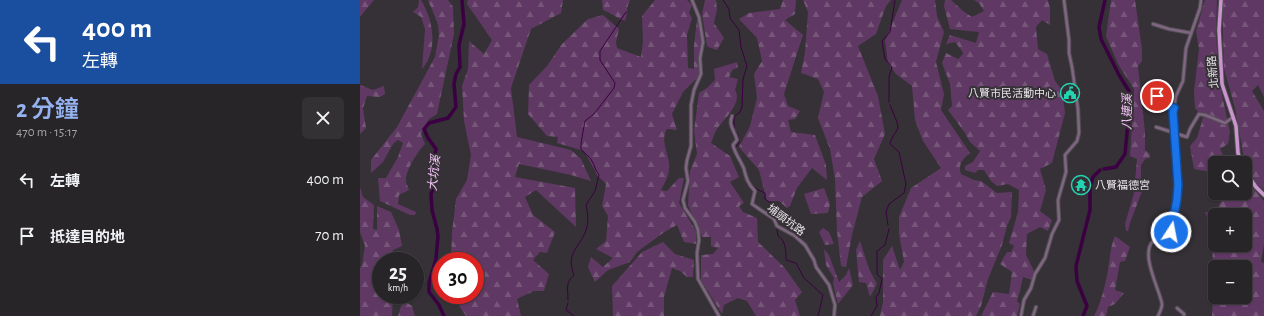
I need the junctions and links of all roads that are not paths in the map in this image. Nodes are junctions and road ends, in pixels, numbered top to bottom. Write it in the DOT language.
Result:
graph roads {
  1 [pos="692,0"];
  2 [pos="1064,0"];
  3 [pos="1201,0"];
  4 [pos="1221,0"];
  5 [pos="1154,24"];
  6 [pos="1191,33"];
  7 [pos="1154,105"];
  8 [pos="1174,108"];
  9 [pos="732,116"];
  10 [pos="1233,117"];
  11 [pos="1156,127"];
  12 [pos="1175,132"];
  13 [pos="1239,156"];
  14 [pos="1252,181"];
  15 [pos="1264,195"];
  16 [pos="1036,307"];
  17 [pos="1177,308"];
  18 [pos="719,316"];
  19 [pos="834,316"];
  20 [pos="1021,316"];
  21 [pos="1033,316"];
  22 [pos="1158,316"];
  23 [pos="1184,316"];
  1 -- 18 [label="street"];
  2 -- 20 [label="street"];
  3 -- 6 [label="street"];
  4 -- 10 [label="main road, 北新路"];
  5 -- 6 [label="street"];
  6 -- 8 [label="street"];
  7 -- 8 [label="street"];
  8 -- 12 [label="street"];
  9 -- 19 [label="street, 埔頭坑路"];
  10 -- 12 [label="street"];
  10 -- 13 [label="main road, 北新路"];
  11 -- 12 [label="street"];
  12 -- 22 [label="street"];
  14 -- 15 [label="main road"];
  16 -- 21 [label="street"];
  17 -- 23 [label="street"];
}
